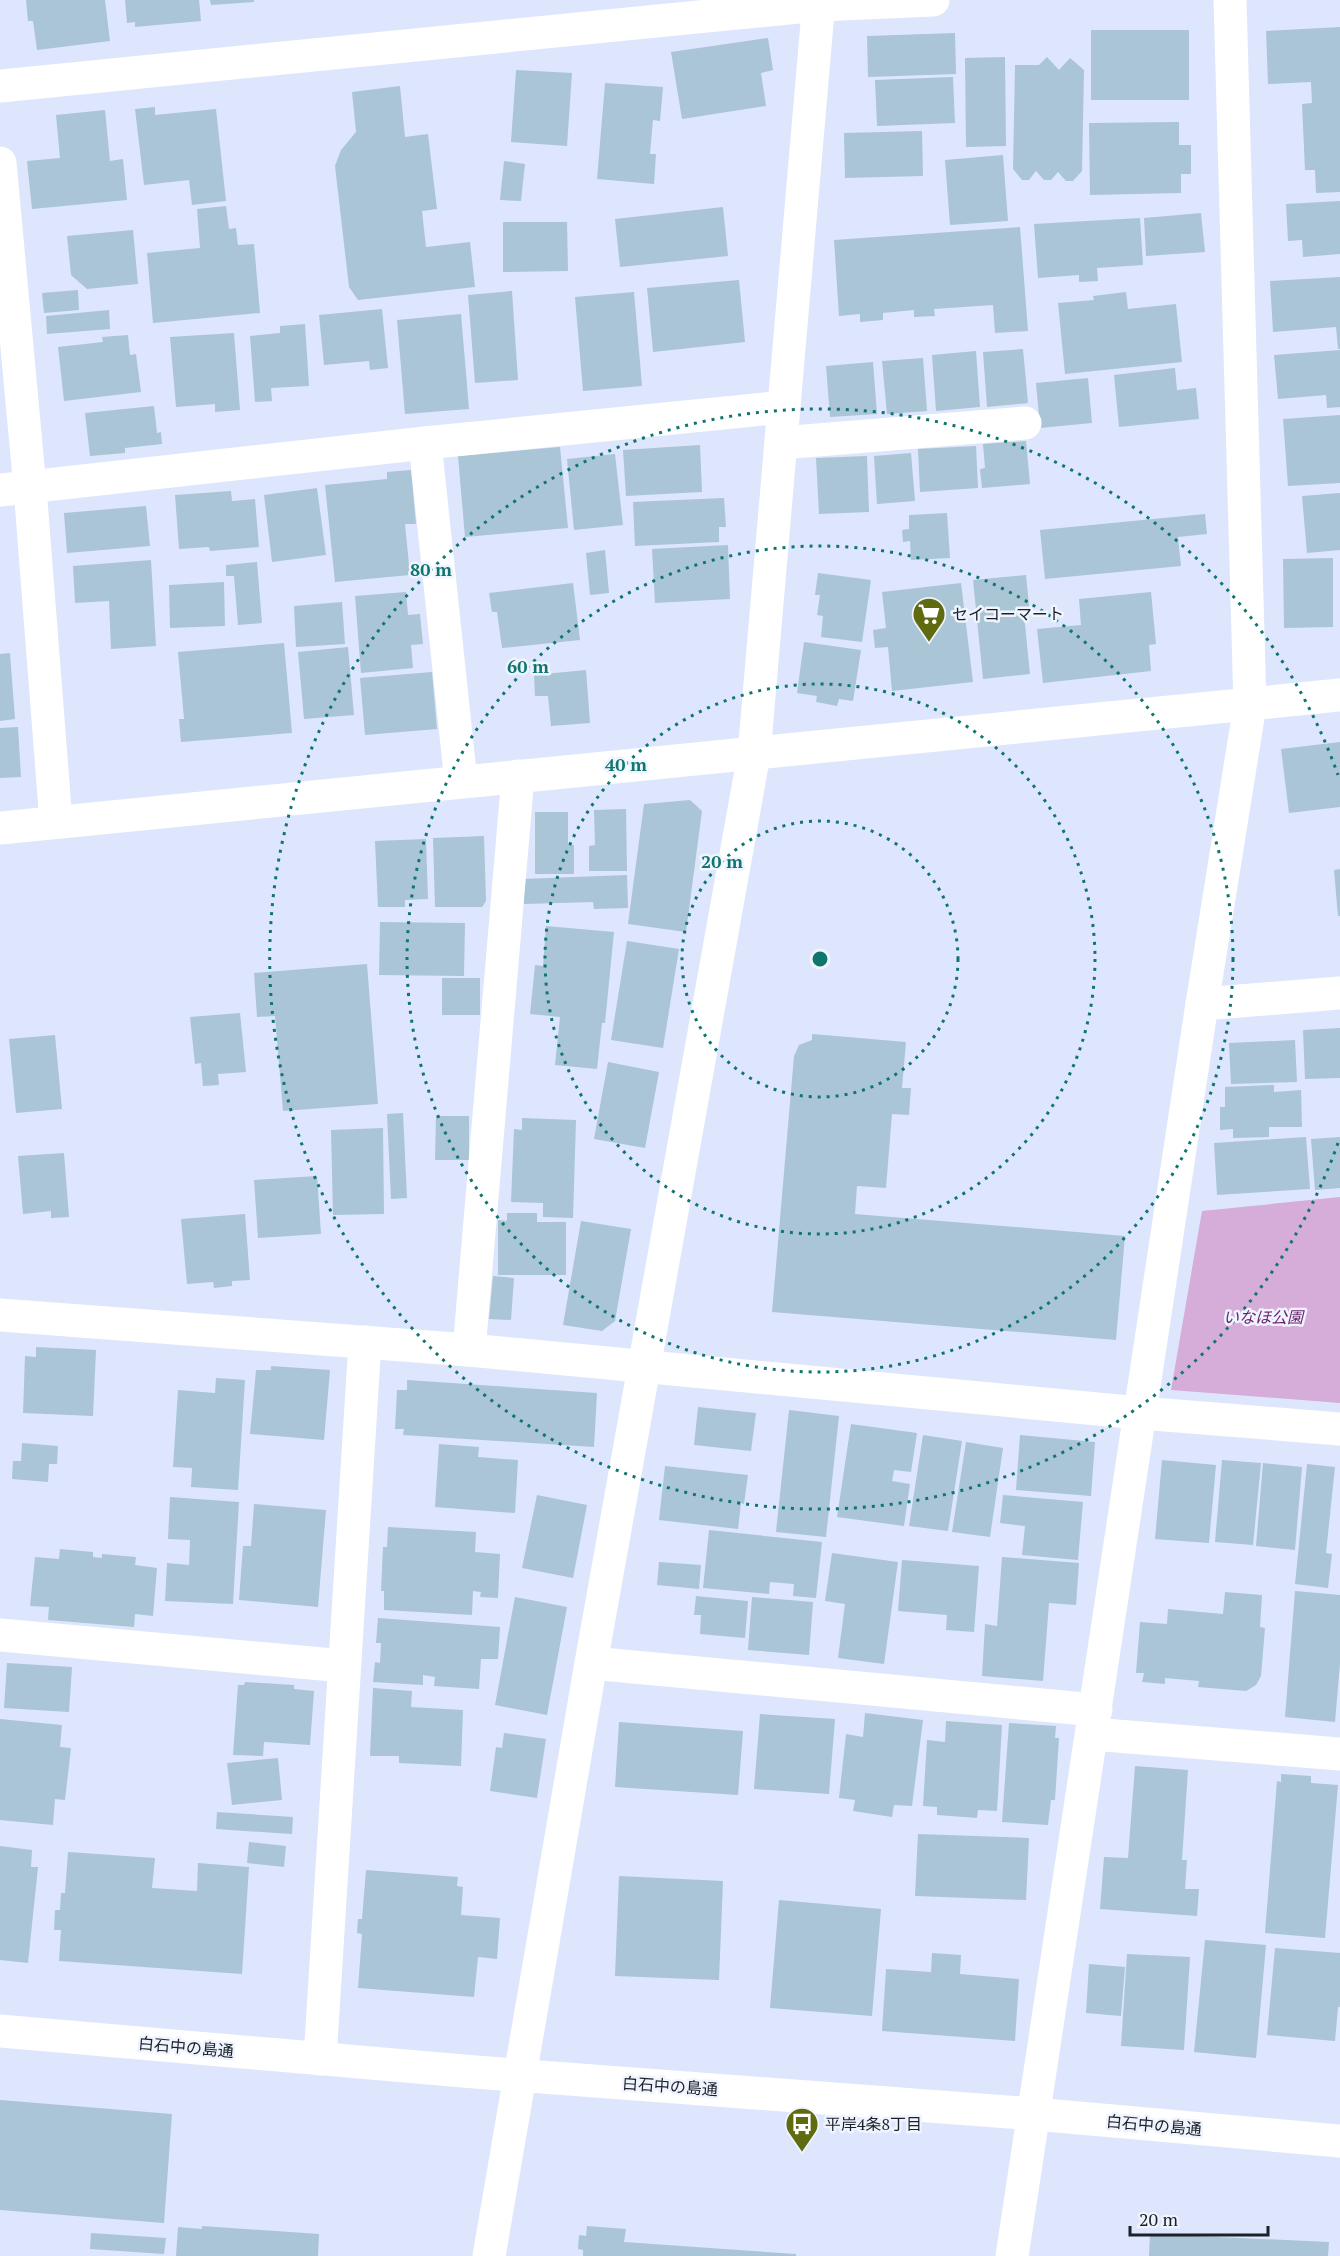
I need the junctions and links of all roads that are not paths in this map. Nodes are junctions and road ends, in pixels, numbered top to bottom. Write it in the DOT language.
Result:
graph roads {
  1 [pos="933,0"];
  2 [pos="1230,0"];
  3 [pos="819,3"];
  4 [pos="0,86"];
  5 [pos="0,163"];
  6 [pos="784,407"];
  7 [pos="1025,423"];
  8 [pos="425,443"];
  9 [pos="781,443"];
  10 [pos="15,489"];
  11 [pos="1340,695"];
  12 [pos="1250,705"];
  13 [pos="754,754"];
  14 [pos="518,776"];
  15 [pos="461,782"];
  16 [pos="56,822"];
  17 [pos="0,828"];
  18 [pos="1340,993"];
  19 [pos="1202,1004"];
  20 [pos="0,1315"];
  21 [pos="365,1342"];
  22 [pos="469,1350"];
  23 [pos="645,1367"];
  24 [pos="1140,1413"];
  25 [pos="1340,1429"];
  26 [pos="0,1635"];
  27 [pos="591,1663"];
  28 [pos="344,1666"];
  29 [pos="1094,1722"];
  30 [pos="1340,1754"];
  31 [pos="0,2031"];
  32 [pos="320,2059"];
  33 [pos="522,2075"];
  34 [pos="1034,2114"];
  35 [pos="1340,2140"];
  36 [pos="489,2256"];
  37 [pos="1012,2256"];
  1 -- 3 [label="street"];
  2 -- 12 [label="street"];
  3 -- 4 [label="street"];
  3 -- 6 [label="street"];
  5 -- 10 [label="street"];
  6 -- 8 [label="street"];
  6 -- 9 [label="street"];
  7 -- 9 [label="street"];
  8 -- 10 [label="street"];
  8 -- 15 [label="street"];
  9 -- 13 [label="street"];
  10 -- 16 [label="street"];
  11 -- 12 [label="street"];
  12 -- 13 [label="street"];
  12 -- 19 [label="street"];
  13 -- 14 [label="street"];
  13 -- 23 [label="street"];
  14 -- 15 [label="street"];
  14 -- 22 [label="street"];
  15 -- 16 [label="street"];
  16 -- 17 [label="street"];
  18 -- 19 [label="street"];
  19 -- 24 [label="street"];
  20 -- 21 [label="street"];
  21 -- 22 [label="street"];
  21 -- 28 [label="street"];
  22 -- 23 [label="street"];
  23 -- 24 [label="street"];
  23 -- 27 [label="street"];
  24 -- 25 [label="street"];
  24 -- 29 [label="street"];
  26 -- 28 [label="street"];
  27 -- 29 [label="street"];
  27 -- 33 [label="street"];
  28 -- 32 [label="street"];
  29 -- 30 [label="street"];
  29 -- 34 [label="street"];
  31 -- 32 [label="street, 白石中の島通"];
  32 -- 33 [label="street, 白石中の島通"];
  33 -- 34 [label="street, 白石中の島通"];
  33 -- 36 [label="street"];
  34 -- 35 [label="street, 白石中の島通"];
  34 -- 37 [label="street"];
}
